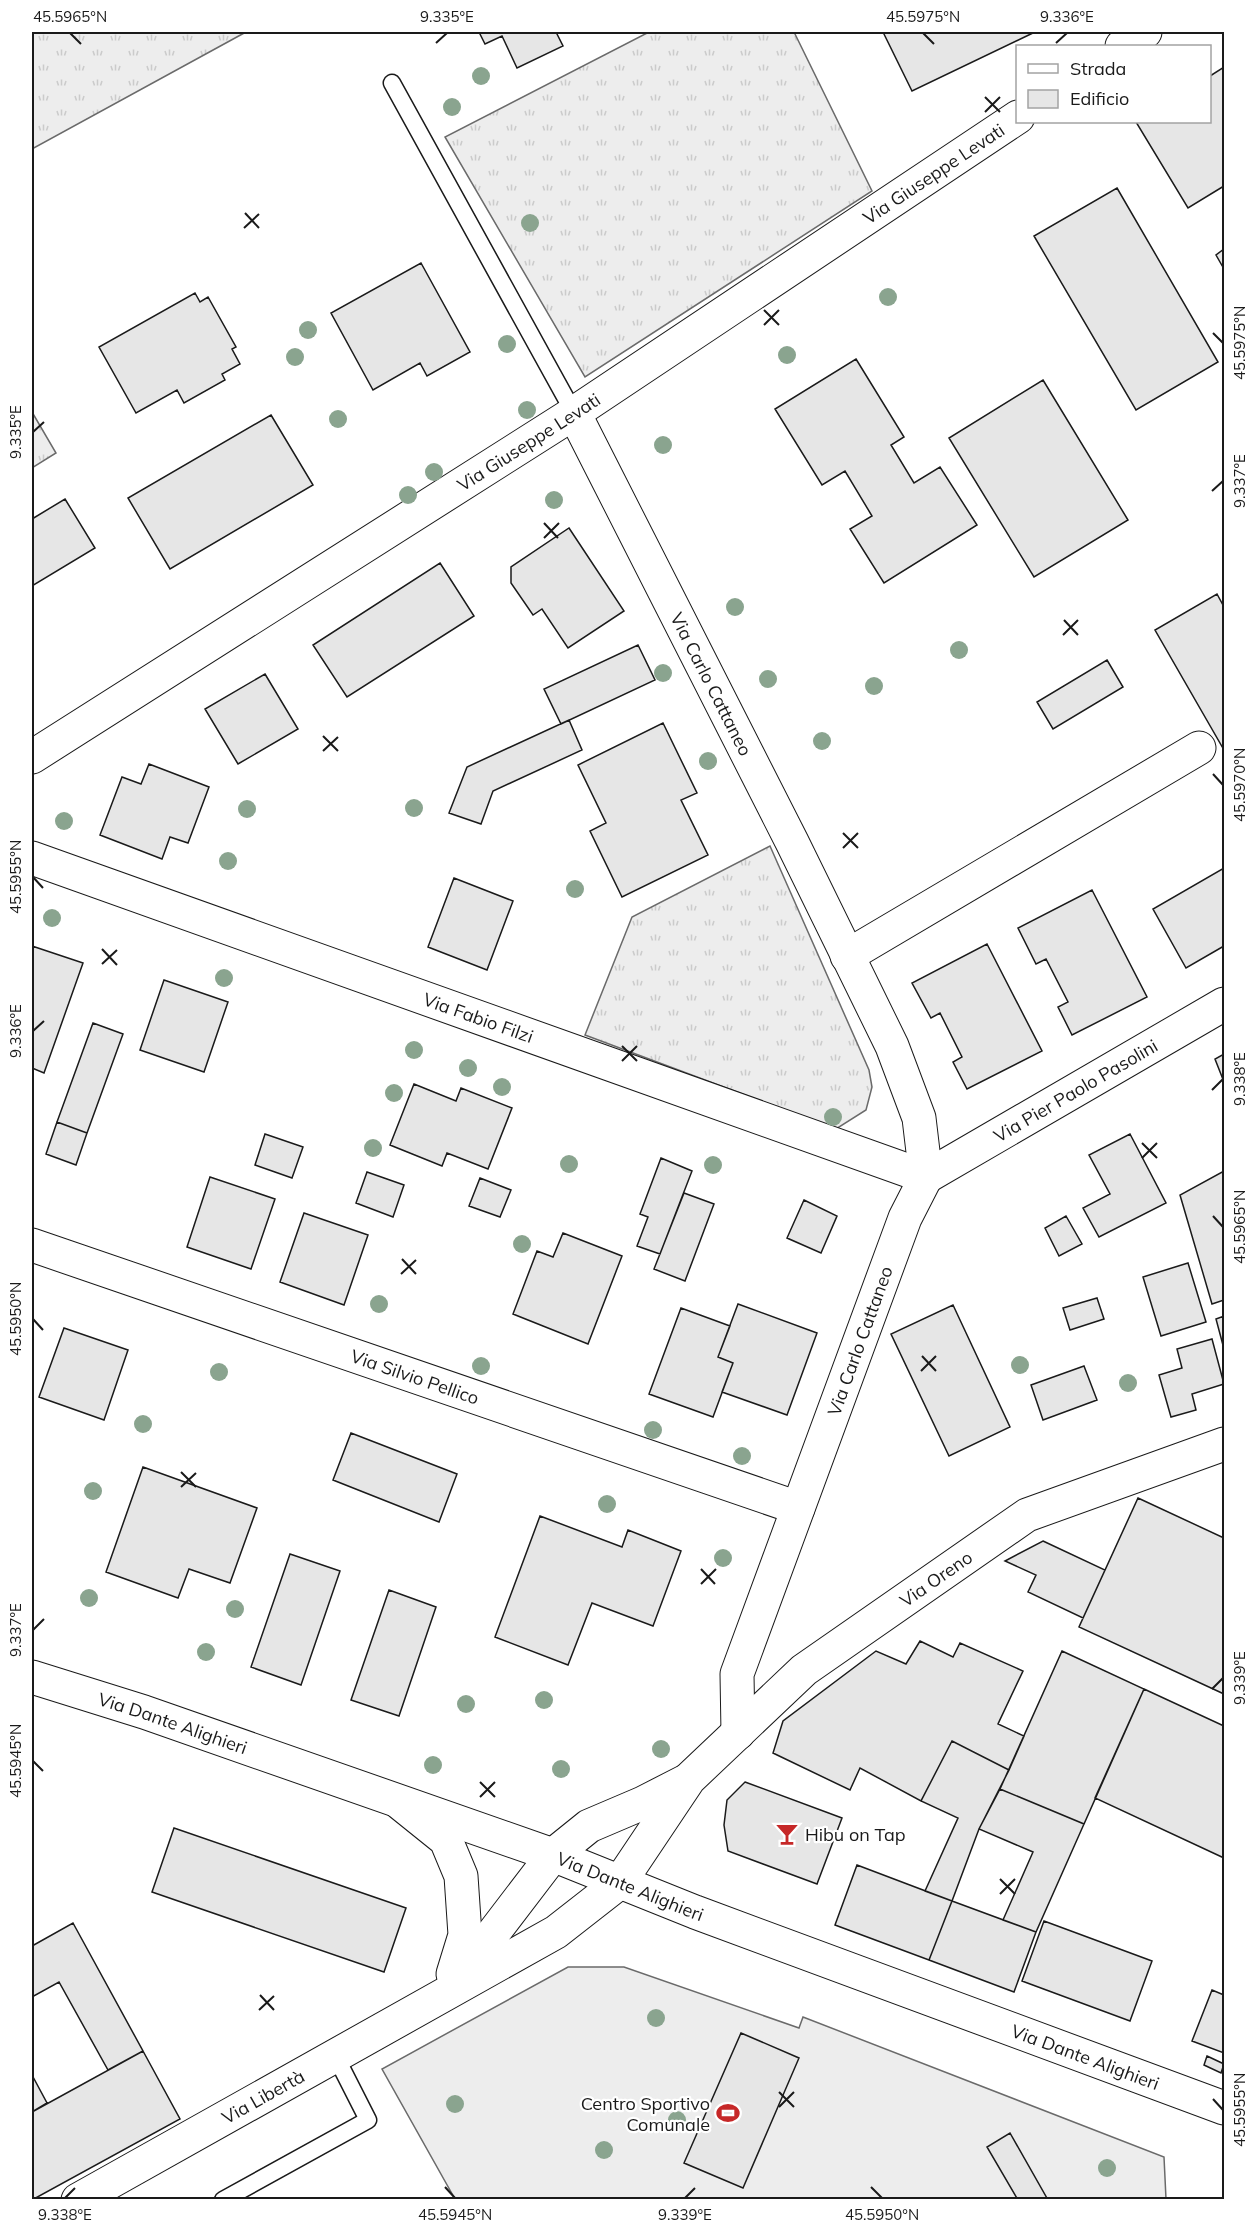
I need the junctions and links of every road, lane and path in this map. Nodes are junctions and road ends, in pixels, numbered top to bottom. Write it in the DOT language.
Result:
graph roads {
  1 [pos="1145,32"];
  2 [pos="1124,45"];
  3 [pos="392,83"];
  4 [pos="1016,118"];
  5 [pos="574,413"];
  6 [pos="1199,748"];
  7 [pos="32,757"];
  8 [pos="32,858"];
  9 [pos="847,956"];
  10 [pos="1224,1004"];
  11 [pos="926,1177"];
  12 [pos="32,1245"];
  13 [pos="1224,1444"];
  14 [pos="798,1508"];
  15 [pos="32,1677"];
  16 [pos="738,1732"];
  17 [pos="689,1779"];
  18 [pos="396,1800"];
  19 [pos="553,1856"];
  20 [pos="620,1882"];
  21 [pos="447,1993"];
  22 [pos="335,2055"];
  23 [pos="1224,2108"];
  24 [pos="78,2199"];
  25 [pos="223,2199"];
  1 -- 2 [label="street"];
  3 -- 5 [label="lane"];
  4 -- 5 [label="street, Via Giuseppe Levati"];
  5 -- 7 [label="street, Via Giuseppe Levati"];
  5 -- 9 [label="street, Via Carlo Cattaneo"];
  6 -- 9 [label="street"];
  8 -- 11 [label="street, Via Fabio Filzi"];
  9 -- 11 [label="street, Via Carlo Cattaneo"];
  10 -- 11 [label="street, Via Pier Paolo Pasolini"];
  11 -- 14 [label="street, Via Carlo Cattaneo"];
  12 -- 14 [label="street, Via Silvio Pellico"];
  13 -- 16 [label="street, Via Oreno"];
  14 -- 16 [label="street, Via Carlo Cattaneo"];
  15 -- 18 [label="street, Via Dante Alighieri"];
  16 -- 17 [label="street, Via Oreno"];
  17 -- 19 [label="street, Via Oreno"];
  17 -- 20 [label="street, Via Oreno"];
  18 -- 19 [label="street, Via Dante Alighieri"];
  18 -- 21 [label="street"];
  19 -- 20 [label="street, Via Dante Alighieri"];
  19 -- 21 [label="street, Via Libertà"];
  20 -- 21 [label="street, Via Libertà"];
  20 -- 23 [label="street, Via Dante Alighieri"];
  21 -- 22 [label="street, Via Libertà"];
  22 -- 24 [label="street, Via Libertà"];
  22 -- 25 [label="lane"];
}
